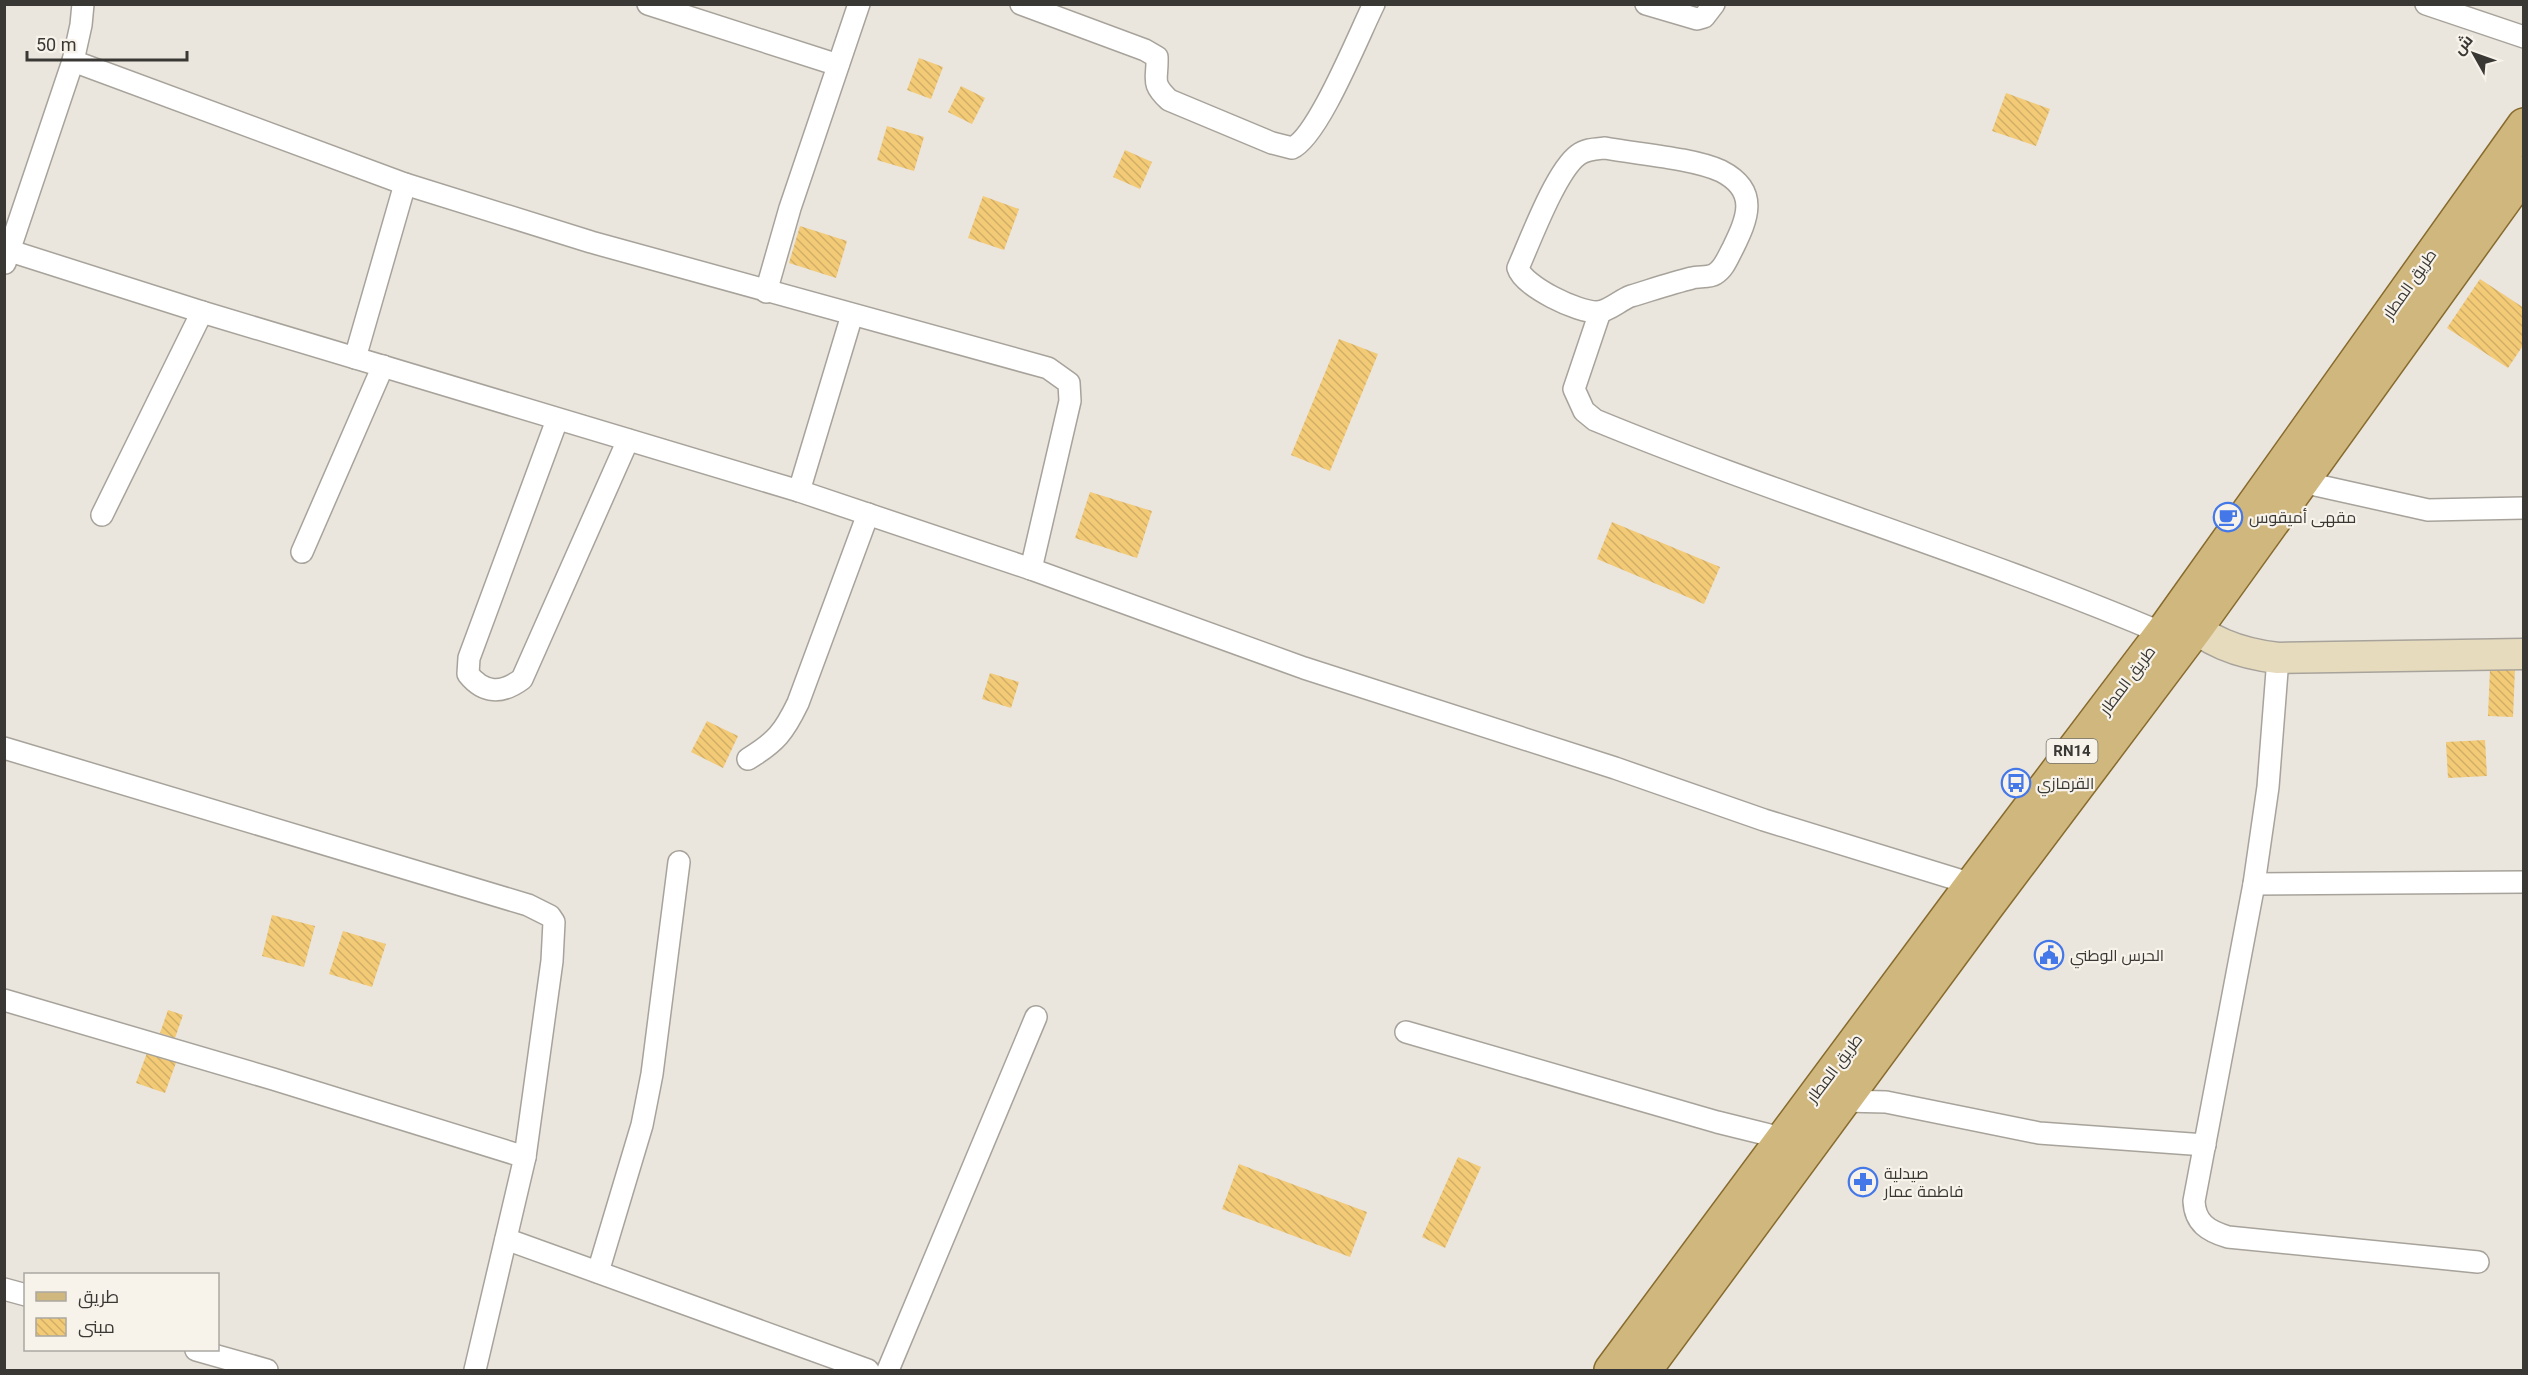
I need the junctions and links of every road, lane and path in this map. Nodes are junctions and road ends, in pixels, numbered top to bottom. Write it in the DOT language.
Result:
graph roads {
  1 [pos="82,4"];
  2 [pos="648,4"];
  3 [pos="859,4"];
  4 [pos="1021,4"];
  5 [pos="1374,4"];
  6 [pos="1646,4"];
  7 [pos="1714,4"];
  8 [pos="2426,4"];
  9 [pos="2523,37"];
  10 [pos="73,61"];
  11 [pos="838,66"];
  12 [pos="2523,125"];
  13 [pos="2523,173"];
  14 [pos="405,184"];
  15 [pos="6,254"];
  16 [pos="766,292"];
  17 [pos="202,312"];
  18 [pos="1600,312"];
  19 [pos="852,315"];
  20 [pos="355,357"];
  21 [pos="383,366"];
  22 [pos="557,420"];
  23 [pos="628,440"];
  24 [pos="2302,482"];
  25 [pos="799,491"];
  26 [pos="2523,508"];
  27 [pos="868,514"];
  28 [pos="102,515"];
  29 [pos="302,552"];
  30 [pos="1031,569"];
  31 [pos="2177,626"];
  32 [pos="2523,654"];
  33 [pos="2278,658"];
  34 [pos="4,748"];
  35 [pos="748,759"];
  36 [pos="679,862"];
  37 [pos="2523,882"];
  38 [pos="1972,884"];
  39 [pos="2254,884"];
  40 [pos="4,1000"];
  41 [pos="1036,1017"];
  42 [pos="1406,1032"];
  43 [pos="1844,1101"];
  44 [pos="1782,1138"];
  45 [pos="2205,1145"];
  46 [pos="525,1157"];
  47 [pos="506,1239"];
  48 [pos="2478,1262"];
  49 [pos="598,1272"];
  50 [pos="4,1289"];
  51 [pos="24,1295"];
  52 [pos="199,1351"];
  53 [pos="1614,1369"];
  54 [pos="267,1371"];
  55 [pos="474,1371"];
  56 [pos="867,1371"];
  57 [pos="888,1371"];
  58 [pos="1645,1371"];
  1 -- 10 [label="street"];
  2 -- 11 [label="street"];
  3 -- 11 [label="street"];
  4 -- 5 [label="street"];
  6 -- 7 [label="street"];
  8 -- 9 [label="street"];
  10 -- 14 [label="street"];
  10 -- 15 [label="street"];
  11 -- 16 [label="street"];
  12 -- 31 [label="main road, طريق المطار / RN14"];
  13 -- 24 [label="main road, طريق المطار / RN14"];
  14 -- 16 [label="street"];
  14 -- 20 [label="street"];
  15 -- 17 [label="street"];
  16 -- 19 [label="street"];
  17 -- 20 [label="street"];
  17 -- 28 [label="street"];
  18 -- 18 [label="street"];
  18 -- 31 [label="street"];
  19 -- 25 [label="street"];
  19 -- 30 [label="street"];
  20 -- 21 [label="street"];
  21 -- 22 [label="street"];
  21 -- 29 [label="street"];
  22 -- 23 [label="street"];
  22 -- 23 [label="street"];
  23 -- 25 [label="street"];
  24 -- 26 [label="street"];
  24 -- 31 [label="main road, طريق المطار / RN14"];
  25 -- 27 [label="street"];
  27 -- 30 [label="street"];
  27 -- 35 [label="street"];
  30 -- 38 [label="street"];
  31 -- 33 [label="street"];
  31 -- 38 [label="main road, طريق المطار / RN14"];
  31 -- 43 [label="main road, طريق المطار / RN14"];
  32 -- 33 [label="street"];
  33 -- 39 [label="street"];
  34 -- 46 [label="street"];
  36 -- 49 [label="street"];
  37 -- 39 [label="street"];
  38 -- 44 [label="main road, طريق المطار / RN14"];
  39 -- 45 [label="street"];
  40 -- 46 [label="street"];
  41 -- 57 [label="street"];
  42 -- 44 [label="street"];
  43 -- 45 [label="street"];
  43 -- 58 [label="main road, طريق المطار / RN14"];
  44 -- 53 [label="main road, طريق المطار / RN14"];
  45 -- 48 [label="street"];
  46 -- 47 [label="street"];
  47 -- 49 [label="street"];
  47 -- 55 [label="street"];
  49 -- 56 [label="street"];
  50 -- 51 [label="street"];
  52 -- 54 [label="street"];
}
